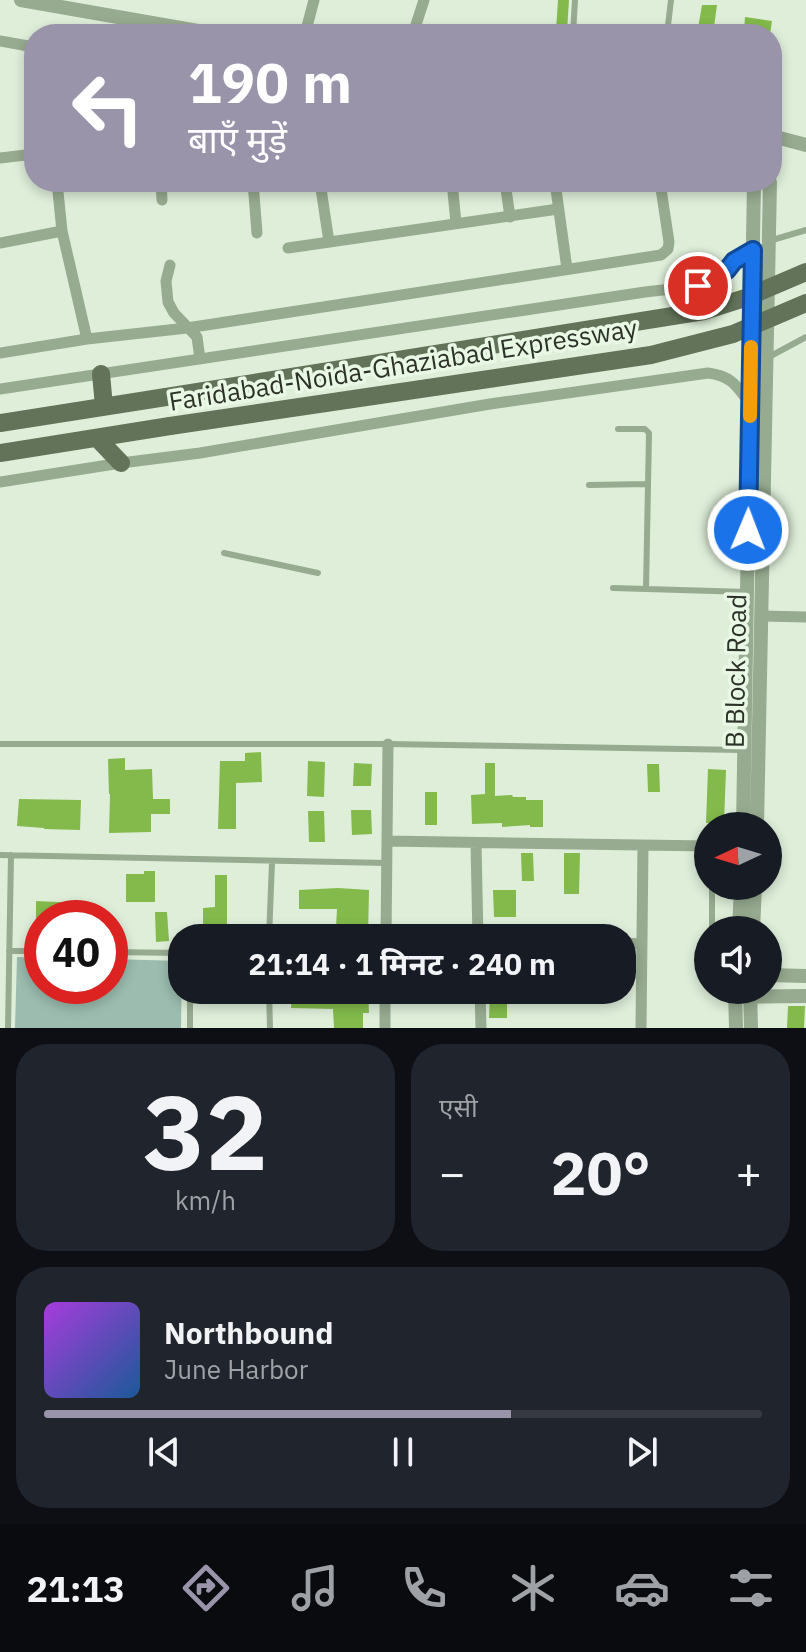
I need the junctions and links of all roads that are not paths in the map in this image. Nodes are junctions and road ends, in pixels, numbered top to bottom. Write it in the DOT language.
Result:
graph roads {
  1 [pos="21,0"];
  2 [pos="314,0"];
  3 [pos="424,0"];
  4 [pos="575,0"];
  5 [pos="671,0"];
  6 [pos="51,2"];
  7 [pos="164,24"];
  8 [pos="308,24"];
  9 [pos="416,24"];
  10 [pos="574,24"];
  11 [pos="668,24"];
  12 [pos="0,41"];
  13 [pos="24,45"];
  14 [pos="782,139"];
  15 [pos="806,145"];
  16 [pos="24,155"];
  17 [pos="0,158"];
  18 [pos="58,192"];
  19 [pos="162,192"];
  20 [pos="254,192"];
  21 [pos="322,192"];
  22 [pos="453,192"];
  23 [pos="506,192"];
  24 [pos="556,192"];
  25 [pos="662,192"];
  26 [pos="754,192"];
  27 [pos="770,192"];
  28 [pos="162,200"];
  29 [pos="558,209"];
  30 [pos="510,217"];
  31 [pos="456,223"];
  32 [pos="806,230"];
  33 [pos="62,231"];
  34 [pos="257,233"];
  35 [pos="769,241"];
  36 [pos="329,242"];
  37 [pos="0,243"];
  38 [pos="288,248"];
  39 [pos="753,250"];
  40 [pos="170,265"];
  41 [pos="567,269"];
  42 [pos="806,272"];
  43 [pos="806,303"];
  44 [pos="187,328"];
  45 [pos="806,337"];
  46 [pos="87,339"];
  47 [pos="0,353"];
  48 [pos="200,359"];
  49 [pos="767,359"];
  50 [pos="101,374"];
  51 [pos="0,389"];
  52 [pos="750,404"];
  53 [pos="104,406"];
  54 [pos="0,423"];
  55 [pos="618,429"];
  56 [pos="97,438"];
  57 [pos="0,453"];
  58 [pos="121,463"];
  59 [pos="0,482"];
  60 [pos="647,484"];
  61 [pos="589,485"];
  62 [pos="224,553"];
  63 [pos="318,573"];
  64 [pos="613,588"];
  65 [pos="646,589"];
  66 [pos="747,592"];
  67 [pos="761,616"];
  68 [pos="806,617"];
  69 [pos="0,744"];
  70 [pos="388,744"];
  71 [pos="751,750"];
  72 [pos="744,812"];
  73 [pos="756,812"];
  74 [pos="387,841"];
  75 [pos="476,843"];
  76 [pos="643,846"];
  77 [pos="694,846"];
  78 [pos="0,855"];
  79 [pos="11,855"];
  80 [pos="272,862"];
  81 [pos="387,863"];
  82 [pos="270,924"];
  83 [pos="386,924"];
  84 [pos="478,924"];
  85 [pos="636,944"];
  86 [pos="642,944"];
  87 [pos="9,951"];
  88 [pos="24,951"];
  89 [pos="128,952"];
  90 [pos="168,953"];
  91 [pos="782,975"];
  92 [pos="806,976"];
  93 [pos="782,995"];
  94 [pos="806,996"];
  95 [pos="190,1004"];
  96 [pos="269,1004"];
  97 [pos="385,1004"];
  98 [pos="480,1004"];
  99 [pos="740,1004"];
  100 [pos="745,1004"];
  101 [pos="8,1028"];
  102 [pos="190,1028"];
  103 [pos="270,1028"];
  104 [pos="385,1028"];
  105 [pos="481,1028"];
  106 [pos="641,1028"];
  107 [pos="736,1028"];
  108 [pos="751,1028"];
  1 -- 6 [label="street"];
  2 -- 8 [label="street"];
  3 -- 9 [label="street"];
  4 -- 10 [label="lane"];
  5 -- 11 [label="lane"];
  6 -- 7 [label="street"];
  12 -- 13 [label="street"];
  14 -- 15 [label="street"];
  16 -- 17 [label="street"];
  18 -- 33 [label="street"];
  19 -- 28 [label="street"];
  20 -- 34 [label="street"];
  21 -- 36 [label="street"];
  22 -- 31 [label="street"];
  23 -- 30 [label="street"];
  24 -- 29 [label="street"];
  25 -- 41 [label="street"];
  26 -- 39 [label="street, B Block Road"];
  27 -- 35 [label="street, B Block Road"];
  29 -- 30 [label="street"];
  29 -- 41 [label="street"];
  30 -- 31 [label="street"];
  31 -- 36 [label="street"];
  32 -- 35 [label="lane"];
  33 -- 37 [label="street"];
  33 -- 46 [label="street"];
  35 -- 49 [label="street, B Block Road"];
  36 -- 38 [label="street"];
  39 -- 48 [label="street"];
  39 -- 52 [label="street, B Block Road"];
  40 -- 44 [label="street"];
  41 -- 44 [label="street"];
  42 -- 53 [label="main road, Faridabad-Noida-Ghaziabad Expressway, bridge"];
  43 -- 56 [label="main road, Faridabad-Noida-Ghaziabad Expressway, bridge"];
  44 -- 46 [label="street"];
  44 -- 48 [label="street"];
  45 -- 49 [label="lane"];
  46 -- 47 [label="street"];
  48 -- 50 [label="street"];
  49 -- 67 [label="street, B Block Road"];
  50 -- 51 [label="street"];
  50 -- 53 [label="main road"];
  52 -- 58 [label="street"];
  52 -- 66 [label="street, B Block Road"];
  53 -- 54 [label="main road, Faridabad-Noida-Ghaziabad Expressway"];
  55 -- 60 [label="lane"];
  56 -- 57 [label="main road, Faridabad-Noida-Ghaziabad Expressway"];
  56 -- 58 [label="main road"];
  58 -- 59 [label="street"];
  60 -- 61 [label="lane"];
  60 -- 65 [label="lane"];
  62 -- 63 [label="lane"];
  64 -- 65 [label="lane"];
  65 -- 66 [label="lane"];
  66 -- 71 [label="street, B Block Road"];
  67 -- 68 [label="street"];
  67 -- 71 [label="street, B Block Road"];
  69 -- 70 [label="lane"];
  70 -- 71 [label="lane"];
  70 -- 74 [label="street"];
  71 -- 72 [label="street, B Block Road"];
  71 -- 73 [label="street, B Block Road"];
  74 -- 75 [label="street"];
  74 -- 81 [label="street"];
  75 -- 76 [label="street"];
  75 -- 84 [label="street"];
  76 -- 77 [label="street"];
  76 -- 86 [label="street"];
  78 -- 79 [label="lane"];
  79 -- 80 [label="lane"];
  79 -- 87 [label="lane"];
  80 -- 81 [label="lane"];
  80 -- 82 [label="lane"];
  81 -- 83 [label="street"];
  85 -- 86 [label="street"];
  86 -- 106 [label="street"];
  87 -- 88 [label="lane"];
  87 -- 101 [label="lane"];
  89 -- 90 [label="lane"];
  91 -- 92 [label="street"];
  93 -- 94 [label="street"];
  95 -- 102 [label="lane"];
  96 -- 103 [label="lane"];
  97 -- 104 [label="street"];
  98 -- 105 [label="street"];
  99 -- 107 [label="street"];
  100 -- 108 [label="street"];
}
